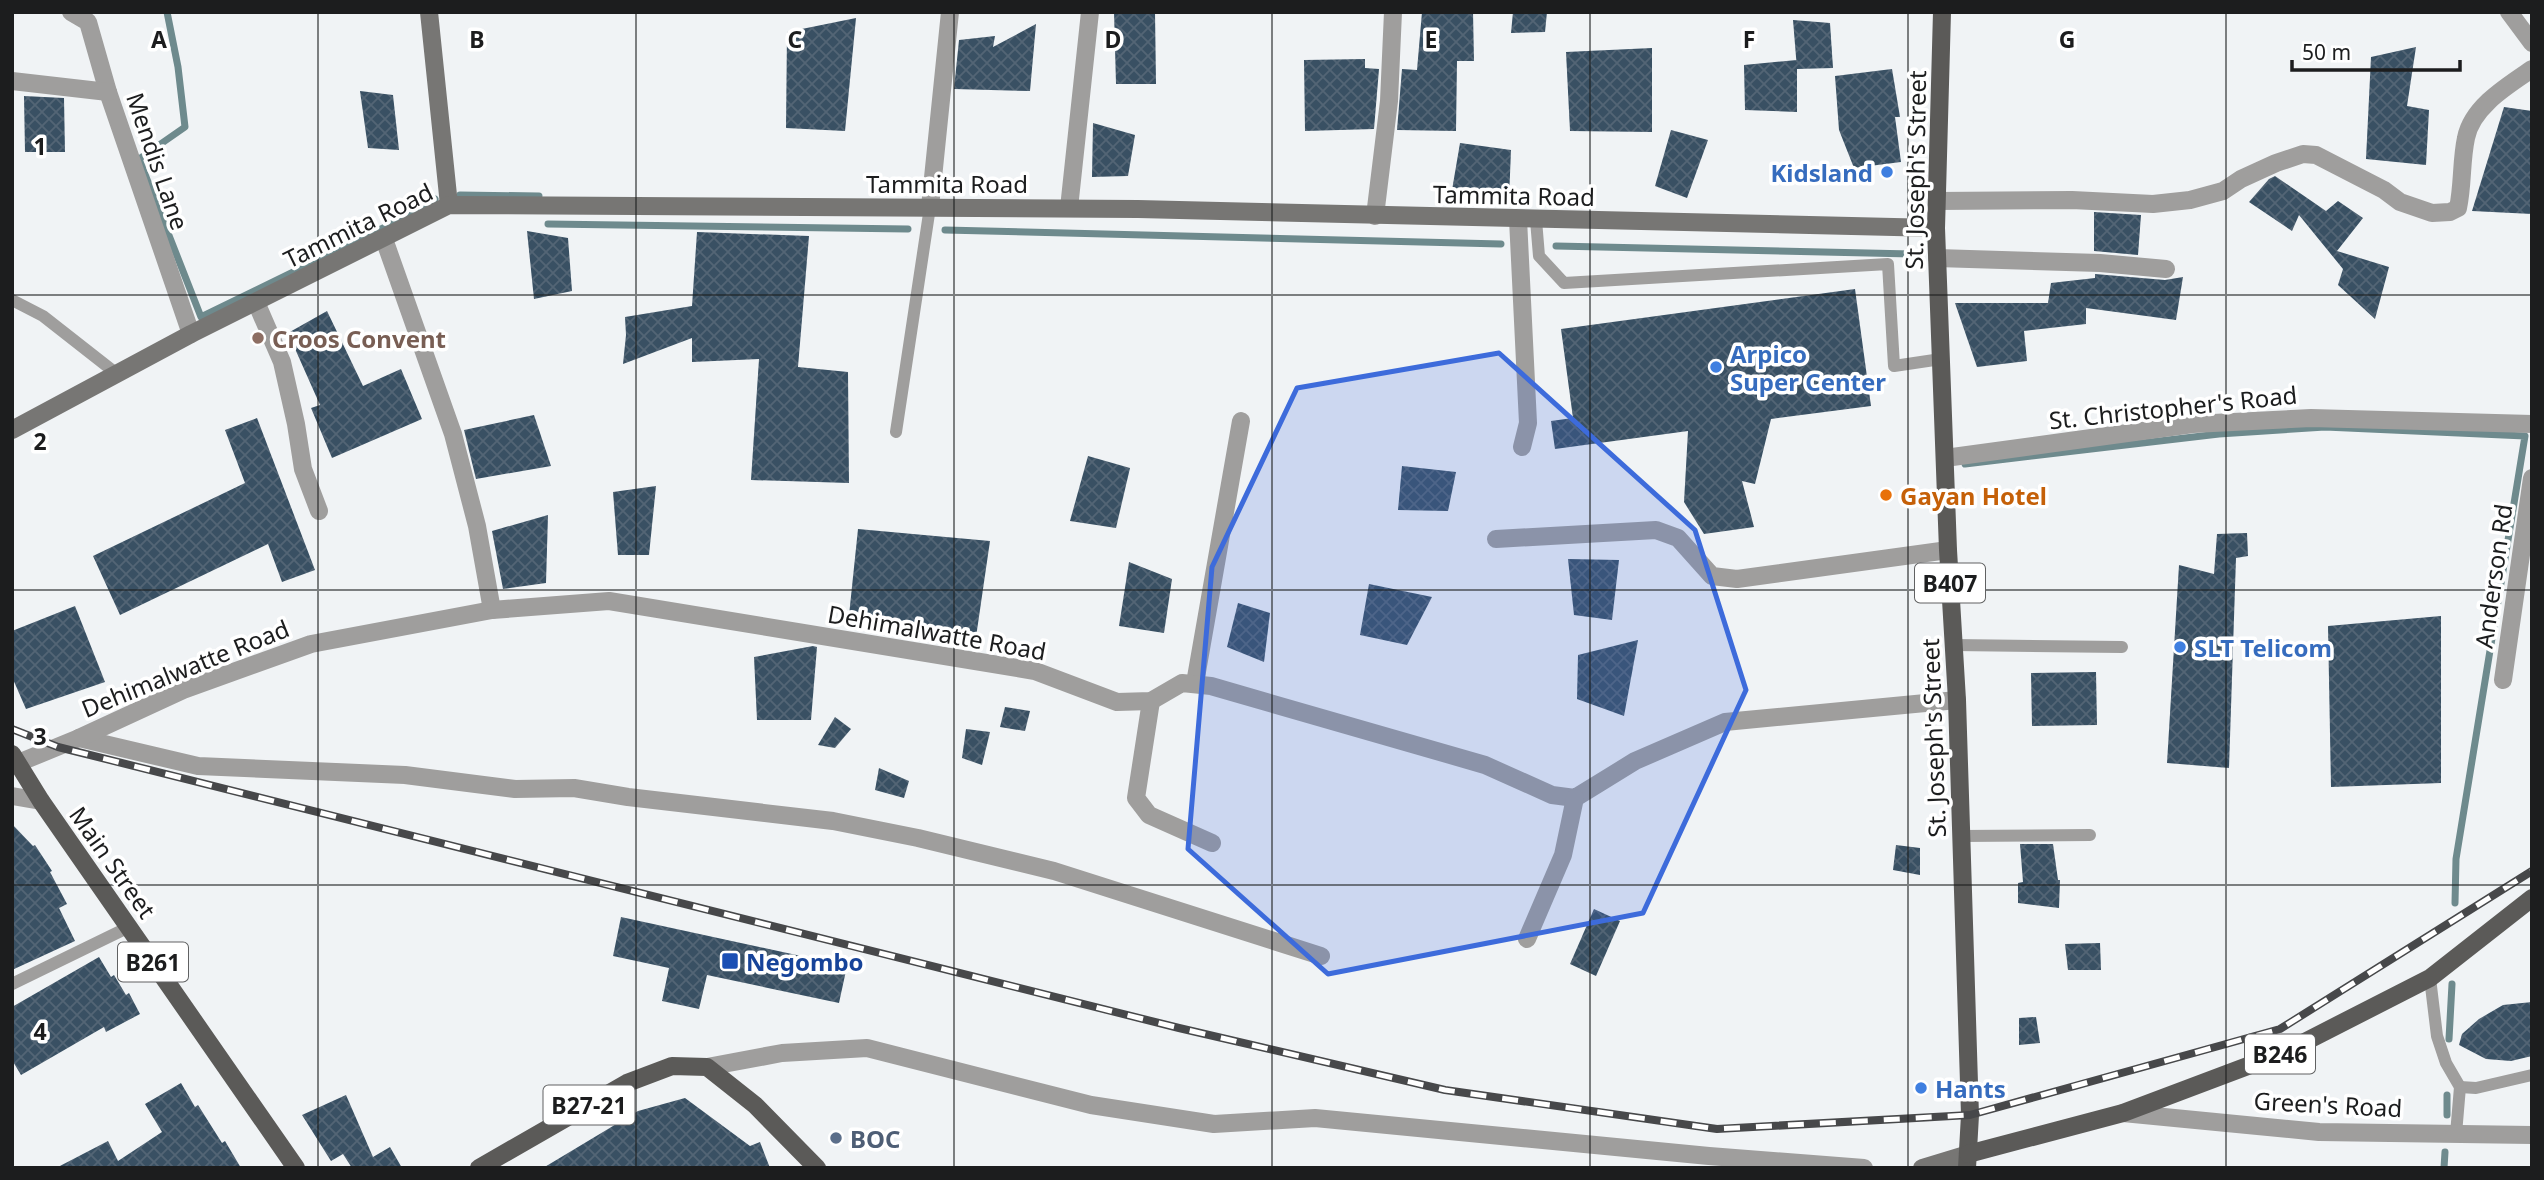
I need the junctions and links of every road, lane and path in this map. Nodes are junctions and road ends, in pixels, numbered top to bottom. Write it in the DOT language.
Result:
graph roads {
  1 [pos="71,12"];
  2 [pos="429,12"];
  3 [pos="950,12"];
  4 [pos="1090,12"];
  5 [pos="1393,12"];
  6 [pos="1942,12"];
  7 [pos="2509,12"];
  8 [pos="2532,43"];
  9 [pos="2532,69"];
  10 [pos="12,82"];
  11 [pos="108,92"];
  12 [pos="1937,201"];
  13 [pos="449,205"];
  14 [pos="930,207"];
  15 [pos="1069,208"];
  16 [pos="1375,216"];
  17 [pos="1527,220"];
  18 [pos="1936,228"];
  19 [pos="384,239"];
  20 [pos="1937,258"];
  21 [pos="2166,269"];
  22 [pos="12,300"];
  23 [pos="257,303"];
  24 [pos="191,334"];
  25 [pos="1941,359"];
  26 [pos="117,374"];
  27 [pos="1241,421"];
  28 [pos="2532,424"];
  29 [pos="12,430"];
  30 [pos="896,432"];
  31 [pos="1522,447"];
  32 [pos="1945,458"];
  33 [pos="2532,478"];
  34 [pos="319,511"];
  35 [pos="1496,539"];
  36 [pos="1948,550"];
  37 [pos="492,610"];
  38 [pos="1954,645"];
  39 [pos="2122,647"];
  40 [pos="2504,680"];
  41 [pos="1195,683"];
  42 [pos="1957,700"];
  43 [pos="1151,701"];
  44 [pos="79,738"];
  45 [pos="15,759"];
  46 [pos="12,796"];
  47 [pos="1575,798"];
  48 [pos="41,801"];
  49 [pos="2090,835"];
  50 [pos="1961,836"];
  51 [pos="1212,843"];
  52 [pos="2532,898"];
  53 [pos="128,927"];
  54 [pos="1527,939"];
  55 [pos="1321,956"];
  56 [pos="2430,978"];
  57 [pos="12,984"];
  58 [pos="707,1067"];
  59 [pos="2532,1075"];
  60 [pos="2460,1087"];
  61 [pos="2123,1113"];
  62 [pos="2456,1133"];
  63 [pos="2532,1135"];
  64 [pos="1967,1161"];
  65 [pos="1709,1162"];
  66 [pos="296,1168"];
  67 [pos="479,1168"];
  68 [pos="817,1168"];
  69 [pos="1864,1168"];
  70 [pos="1922,1168"];
  1 -- 11 [label="street, Mendis Lane"];
  2 -- 13 [label="street"];
  3 -- 14 [label="street"];
  4 -- 15 [label="street"];
  5 -- 16 [label="street"];
  6 -- 12 [label="main road, St. Joseph's Street / B407"];
  7 -- 8 [label="street"];
  9 -- 12 [label="street"];
  10 -- 11 [label="street"];
  11 -- 24 [label="street, Mendis Lane"];
  12 -- 18 [label="main road, St. Joseph's Street / B407"];
  13 -- 14 [label="street, Tammita Road"];
  13 -- 19 [label="street, Tammita Road"];
  14 -- 15 [label="street, Tammita Road"];
  14 -- 30 [label="lane"];
  15 -- 16 [label="street, Tammita Road"];
  16 -- 17 [label="street, Tammita Road"];
  17 -- 18 [label="street, Tammita Road"];
  17 -- 25 [label="lane"];
  17 -- 31 [label="street"];
  18 -- 20 [label="main road, St. Joseph's Street / B407"];
  19 -- 23 [label="street, Tammita Road"];
  19 -- 37 [label="street"];
  20 -- 21 [label="street"];
  20 -- 25 [label="main road, St. Joseph's Street / B407"];
  22 -- 26 [label="lane"];
  23 -- 24 [label="street, Tammita Road"];
  23 -- 34 [label="street"];
  24 -- 26 [label="street, Tammita Road"];
  25 -- 32 [label="main road, St. Joseph's Street / B407"];
  26 -- 29 [label="street, Tammita Road"];
  27 -- 41 [label="street"];
  28 -- 32 [label="street, St. Christopher's Road"];
  32 -- 36 [label="main road, St. Joseph's Street / B407"];
  33 -- 40 [label="street, Anderson Rd"];
  35 -- 36 [label="street"];
  36 -- 38 [label="main road, St. Joseph's Street / B407"];
  37 -- 43 [label="street, Dehimalwatte Road"];
  37 -- 44 [label="street, Dehimalwatte Road"];
  38 -- 39 [label="lane"];
  38 -- 42 [label="main road, St. Joseph's Street / B407"];
  41 -- 43 [label="street, Dehimalwatte Road"];
  41 -- 47 [label="street"];
  42 -- 47 [label="street"];
  42 -- 50 [label="main road, St. Joseph's Street / B407"];
  43 -- 51 [label="street"];
  44 -- 45 [label="street, Dehimalwatte Road"];
  44 -- 55 [label="street"];
  45 -- 48 [label="main road, Main Street / B261"];
  46 -- 48 [label="street"];
  47 -- 54 [label="street"];
  48 -- 53 [label="main road, Main Street / B261"];
  49 -- 50 [label="lane"];
  50 -- 64 [label="main road, St. Joseph's Street / B407"];
  52 -- 56 [label="main road, B246"];
  53 -- 57 [label="lane"];
  53 -- 66 [label="main road, Main Street / B261"];
  56 -- 60 [label="lane"];
  56 -- 61 [label="main road, B246"];
  58 -- 65 [label="street"];
  58 -- 67 [label="main road, B27-21"];
  58 -- 68 [label="main road"];
  59 -- 60 [label="lane"];
  60 -- 62 [label="lane"];
  61 -- 62 [label="street, Green's Road"];
  61 -- 64 [label="main road, B246"];
  62 -- 63 [label="street, Green's Road"];
  64 -- 70 [label="street"];
  65 -- 69 [label="street"];
}
